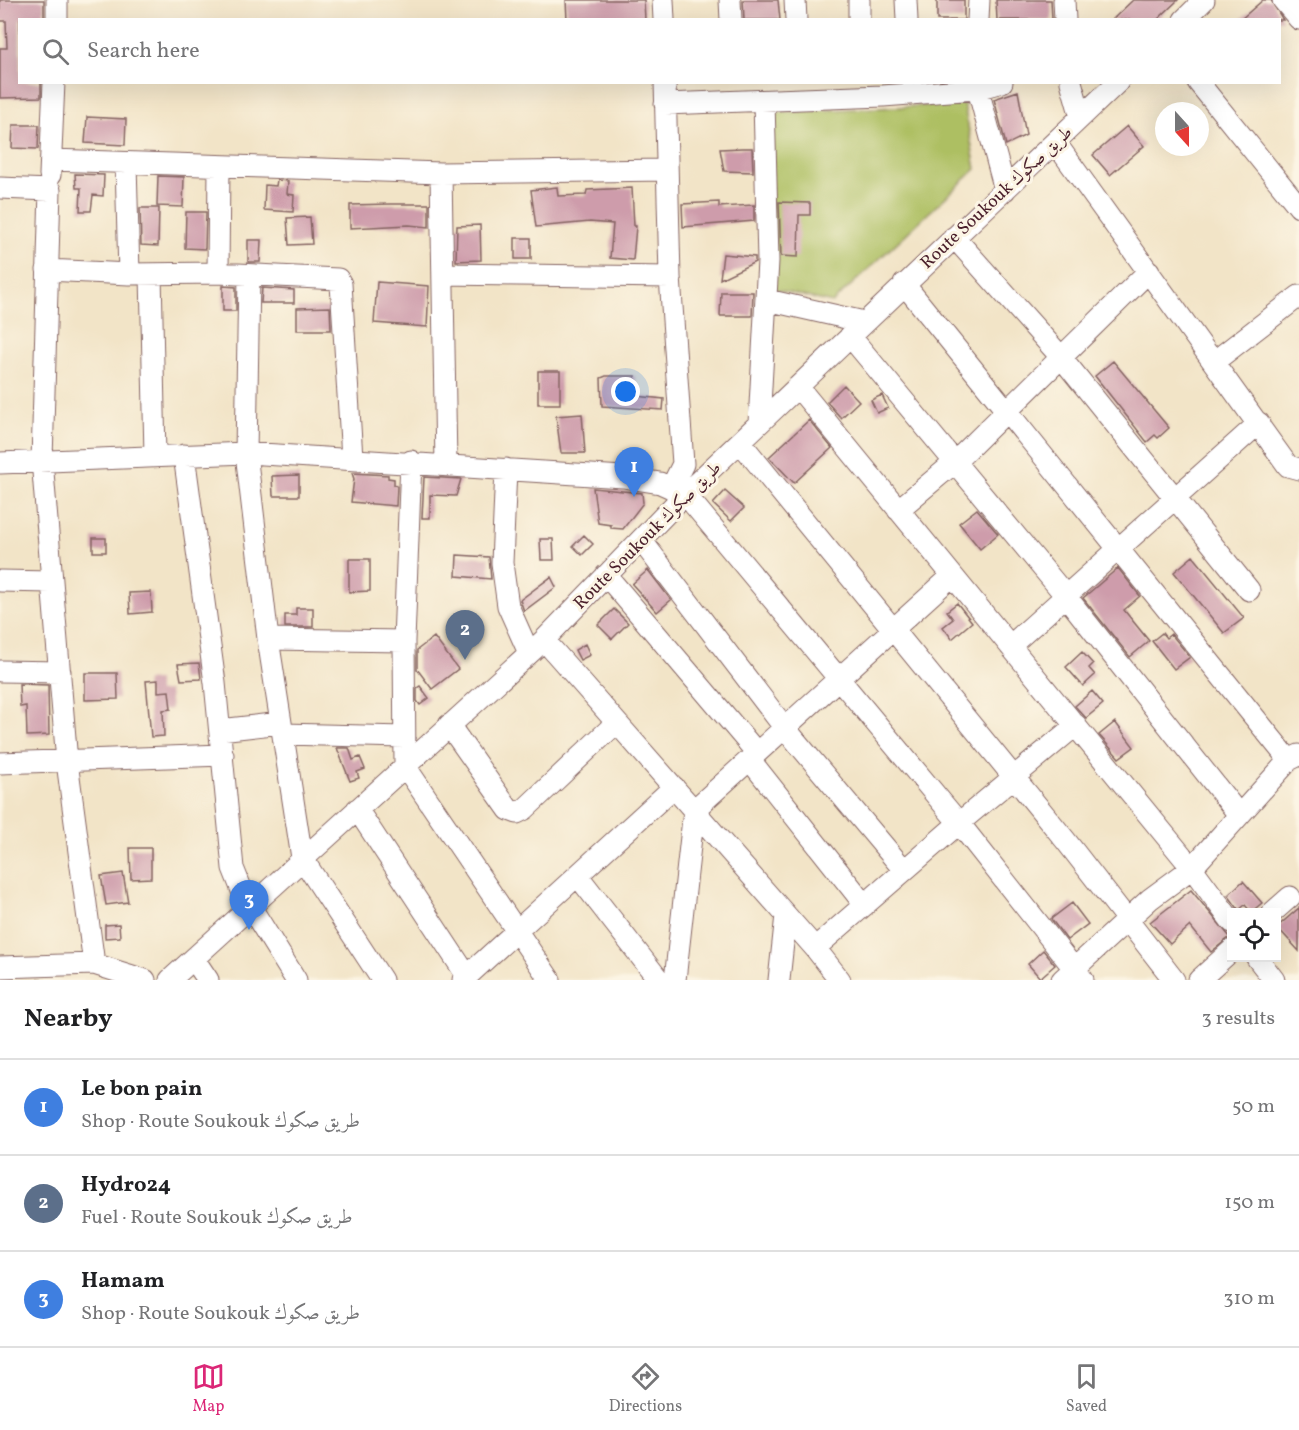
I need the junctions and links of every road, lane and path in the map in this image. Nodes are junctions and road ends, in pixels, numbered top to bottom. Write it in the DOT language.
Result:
graph roads {
  1 [pos="57,0"];
  2 [pos="663,0"];
  3 [pos="730,0"];
  4 [pos="795,0"];
  5 [pos="859,0"];
  6 [pos="906,0"];
  7 [pos="979,0"];
  8 [pos="1064,0"];
  9 [pos="1204,0"];
  10 [pos="1283,0"];
  11 [pos="57,18"];
  12 [pos="664,18"];
  13 [pos="731,18"];
  14 [pos="796,18"];
  15 [pos="860,18"];
  16 [pos="907,18"];
  17 [pos="978,18"];
  18 [pos="1065,18"];
  19 [pos="1186,18"];
  20 [pos="1299,19"];
  21 [pos="54,84"];
  22 [pos="1072,84"];
  23 [pos="1116,84"];
  24 [pos="1200,84"];
  25 [pos="976,86"];
  26 [pos="910,88"];
  27 [pos="865,90"];
  28 [pos="800,91"];
  29 [pos="733,92"];
  30 [pos="665,93"];
  31 [pos="764,101"];
  32 [pos="1081,117"];
  33 [pos="1055,142"];
  34 [pos="51,160"];
  35 [pos="126,163"];
  36 [pos="219,166"];
  37 [pos="666,170"];
  38 [pos="441,173"];
  39 [pos="0,188"];
  40 [pos="50,190"];
  41 [pos="1005,190"];
  42 [pos="1299,207"];
  43 [pos="954,237"];
  44 [pos="47,270"];
  45 [pos="1149,271"];
  46 [pos="218,273"];
  47 [pos="129,274"];
  48 [pos="151,274"];
  49 [pos="443,274"];
  50 [pos="249,275"];
  51 [pos="670,277"];
  52 [pos="904,284"];
  53 [pos="1299,296"];
  54 [pos="767,300"];
  55 [pos="857,329"];
  56 [pos="1061,357"];
  57 [pos="1215,361"];
  58 [pos="798,387"];
  59 [pos="1007,411"];
  60 [pos="759,423"];
  61 [pos="1259,423"];
  62 [pos="740,442"];
  63 [pos="246,453"];
  64 [pos="184,455"];
  65 [pos="155,456"];
  66 [pos="352,458"];
  67 [pos="42,460"];
  68 [pos="411,461"];
  69 [pos="955,462"];
  70 [pos="0,463"];
  71 [pos="446,464"];
  72 [pos="506,468"];
  73 [pos="1299,469"];
  74 [pos="678,491"];
  75 [pos="1176,500"];
  76 [pos="898,510"];
  77 [pos="641,540"];
  78 [pos="1120,549"];
  79 [pos="606,575"];
  80 [pos="952,576"];
  81 [pos="0,580"];
  82 [pos="51,582"];
  83 [pos="1249,590"];
  84 [pos="1065,596"];
  85 [pos="892,630"];
  86 [pos="267,639"];
  87 [pos="404,641"];
  88 [pos="536,646"];
  89 [pos="1010,646"];
  90 [pos="0,671"];
  91 [pos="60,672"];
  92 [pos="837,680"];
  93 [pos="616,723"];
  94 [pos="1076,725"];
  95 [pos="449,726"];
  96 [pos="784,727"];
  97 [pos="282,729"];
  98 [pos="220,730"];
  99 [pos="404,737"];
  100 [pos="223,755"];
  101 [pos="753,757"];
  102 [pos="1294,757"];
  103 [pos="67,762"];
  104 [pos="0,763"];
  105 [pos="405,766"];
  106 [pos="1013,778"];
  107 [pos="674,787"];
  108 [pos="357,809"];
  109 [pos="694,810"];
  110 [pos="1239,815"];
  111 [pos="959,823"];
  112 [pos="302,858"];
  113 [pos="1192,868"];
  114 [pos="904,870"];
  115 [pos="578,876"];
  116 [pos="1290,897"];
  117 [pos="865,904"];
  118 [pos="250,908"];
  119 [pos="1278,908"];
  120 [pos="786,915"];
  121 [pos="1227,915"];
  122 [pos="1125,920"];
  123 [pos="517,932"];
  124 [pos="815,948"];
  125 [pos="1227,955"];
  126 [pos="194,959"];
  127 [pos="1261,962"];
  128 [pos="94,964"];
  129 [pos="0,967"];
  130 [pos="1073,976"];
  131 [pos="465,978"];
  132 [pos="145,980"];
  133 [pos="170,980"];
  134 [pos="208,980"];
  135 [pos="296,980"];
  136 [pos="382,980"];
  137 [pos="550,980"];
  138 [pos="659,980"];
  139 [pos="675,980"];
  140 [pos="779,980"];
  141 [pos="840,980"];
  142 [pos="1174,980"];
  143 [pos="1199,980"];
  144 [pos="1274,980"];
  1 -- 11 [label="street"];
  2 -- 12 [label="street"];
  3 -- 13 [label="street"];
  4 -- 14 [label="street"];
  5 -- 15 [label="street"];
  6 -- 16 [label="street"];
  7 -- 17 [label="street"];
  8 -- 18 [label="street"];
  9 -- 19 [label="street"];
  10 -- 20 [label="street"];
  21 -- 34 [label="street"];
  22 -- 32 [label="street"];
  23 -- 32 [label="street, Route Soukouk طريق صكوك"];
  24 -- 42 [label="street"];
  25 -- 26 [label="street"];
  25 -- 41 [label="street"];
  26 -- 27 [label="street"];
  27 -- 28 [label="street"];
  28 -- 31 [label="street"];
  29 -- 30 [label="street"];
  29 -- 31 [label="street"];
  30 -- 37 [label="street"];
  31 -- 54 [label="street"];
  32 -- 33 [label="street, Route Soukouk طريق صكوك"];
  33 -- 41 [label="street, Route Soukouk طريق صكوك"];
  33 -- 45 [label="street"];
  34 -- 35 [label="street"];
  34 -- 40 [label="street"];
  35 -- 36 [label="street"];
  35 -- 47 [label="street"];
  36 -- 38 [label="street"];
  36 -- 46 [label="street"];
  37 -- 38 [label="street"];
  37 -- 51 [label="street"];
  38 -- 49 [label="street"];
  39 -- 40 [label="street"];
  40 -- 44 [label="street"];
  41 -- 43 [label="street, Route Soukouk طريق صكوك"];
  43 -- 52 [label="street, Route Soukouk طريق صكوك"];
  43 -- 56 [label="street"];
  44 -- 47 [label="street"];
  44 -- 67 [label="street"];
  45 -- 56 [label="street"];
  45 -- 57 [label="street"];
  46 -- 48 [label="street"];
  46 -- 50 [label="street"];
  47 -- 48 [label="street"];
  48 -- 65 [label="street"];
  49 -- 51 [label="street"];
  49 -- 71 [label="street"];
  50 -- 63 [label="street"];
  50 -- 66 [label="street"];
  51 -- 74 [label="street"];
  52 -- 55 [label="street, Route Soukouk طريق صكوك"];
  52 -- 59 [label="street"];
  53 -- 57 [label="street"];
  54 -- 55 [label="street"];
  54 -- 60 [label="street"];
  55 -- 58 [label="street, Route Soukouk طريق صكوك"];
  55 -- 69 [label="street"];
  56 -- 59 [label="street"];
  56 -- 75 [label="street"];
  57 -- 61 [label="street"];
  58 -- 60 [label="street, Route Soukouk طريق صكوك"];
  58 -- 76 [label="street"];
  59 -- 69 [label="street"];
  59 -- 78 [label="street"];
  60 -- 62 [label="street, Route Soukouk طريق صكوك"];
  61 -- 73 [label="street"];
  61 -- 75 [label="street"];
  62 -- 74 [label="street, Route Soukouk طريق صكوك"];
  62 -- 85 [label="street"];
  63 -- 64 [label="street"];
  63 -- 66 [label="street"];
  63 -- 86 [label="street"];
  64 -- 65 [label="street"];
  64 -- 98 [label="street"];
  65 -- 67 [label="street"];
  66 -- 68 [label="street"];
  67 -- 70 [label="street"];
  67 -- 82 [label="street"];
  68 -- 71 [label="street"];
  68 -- 87 [label="street"];
  69 -- 76 [label="street"];
  69 -- 84 [label="street"];
  71 -- 72 [label="street"];
  72 -- 74 [label="street"];
  72 -- 88 [label="street"];
  74 -- 77 [label="street, Route Soukouk طريق صكوك"];
  74 -- 92 [label="street"];
  75 -- 78 [label="street"];
  75 -- 83 [label="street"];
  76 -- 80 [label="street"];
  77 -- 79 [label="street, Route Soukouk طريق صكوك"];
  77 -- 96 [label="street"];
  78 -- 84 [label="street"];
  78 -- 102 [label="street"];
  79 -- 88 [label="street, Route Soukouk طريق صكوك"];
  79 -- 101 [label="street"];
  80 -- 85 [label="street"];
  80 -- 89 [label="street"];
  81 -- 82 [label="street"];
  82 -- 91 [label="street"];
  84 -- 89 [label="street"];
  84 -- 110 [label="street"];
  85 -- 92 [label="street"];
  85 -- 106 [label="street"];
  86 -- 87 [label="street"];
  86 -- 97 [label="street"];
  87 -- 99 [label="street"];
  88 -- 93 [label="street"];
  88 -- 95 [label="street, Route Soukouk طريق صكوك"];
  89 -- 94 [label="street"];
  90 -- 91 [label="street"];
  91 -- 103 [label="street"];
  92 -- 96 [label="street"];
  92 -- 111 [label="street"];
  93 -- 95 [label="street"];
  93 -- 107 [label="street"];
  94 -- 106 [label="street"];
  94 -- 113 [label="street"];
  95 -- 105 [label="street, Route Soukouk طريق صكوك"];
  96 -- 101 [label="street"];
  96 -- 114 [label="street"];
  97 -- 98 [label="street"];
  97 -- 99 [label="street"];
  97 -- 112 [label="street"];
  98 -- 100 [label="street"];
  99 -- 105 [label="street"];
  100 -- 103 [label="street"];
  100 -- 118 [label="street"];
  101 -- 109 [label="street"];
  101 -- 117 [label="street"];
  102 -- 110 [label="street"];
  103 -- 104 [label="street"];
  103 -- 128 [label="street"];
  105 -- 108 [label="street, Route Soukouk طريق صكوك"];
  105 -- 123 [label="street"];
  106 -- 111 [label="street"];
  106 -- 122 [label="street"];
  107 -- 109 [label="street"];
  107 -- 115 [label="street"];
  108 -- 112 [label="street, Route Soukouk طريق صكوك"];
  108 -- 131 [label="street"];
  109 -- 120 [label="street"];
  109 -- 139 [label="street"];
  110 -- 113 [label="street"];
  111 -- 114 [label="street"];
  111 -- 130 [label="street"];
  112 -- 118 [label="street, Route Soukouk طريق صكوك"];
  112 -- 136 [label="street"];
  113 -- 121 [label="street"];
  113 -- 122 [label="street"];
  114 -- 117 [label="street"];
  115 -- 123 [label="street"];
  115 -- 138 [label="street"];
  116 -- 119 [label="street"];
  117 -- 124 [label="street"];
  118 -- 126 [label="street, Route Soukouk طريق صكوك"];
  118 -- 135 [label="street"];
  120 -- 124 [label="street"];
  120 -- 140 [label="street"];
  122 -- 130 [label="street"];
  122 -- 142 [label="street"];
  123 -- 131 [label="street"];
  123 -- 137 [label="street"];
  124 -- 141 [label="street"];
  125 -- 143 [label="street"];
  126 -- 133 [label="street, Route Soukouk طريق صكوك"];
  126 -- 134 [label="street"];
  127 -- 144 [label="street"];
  128 -- 129 [label="street"];
  128 -- 132 [label="street"];
}
